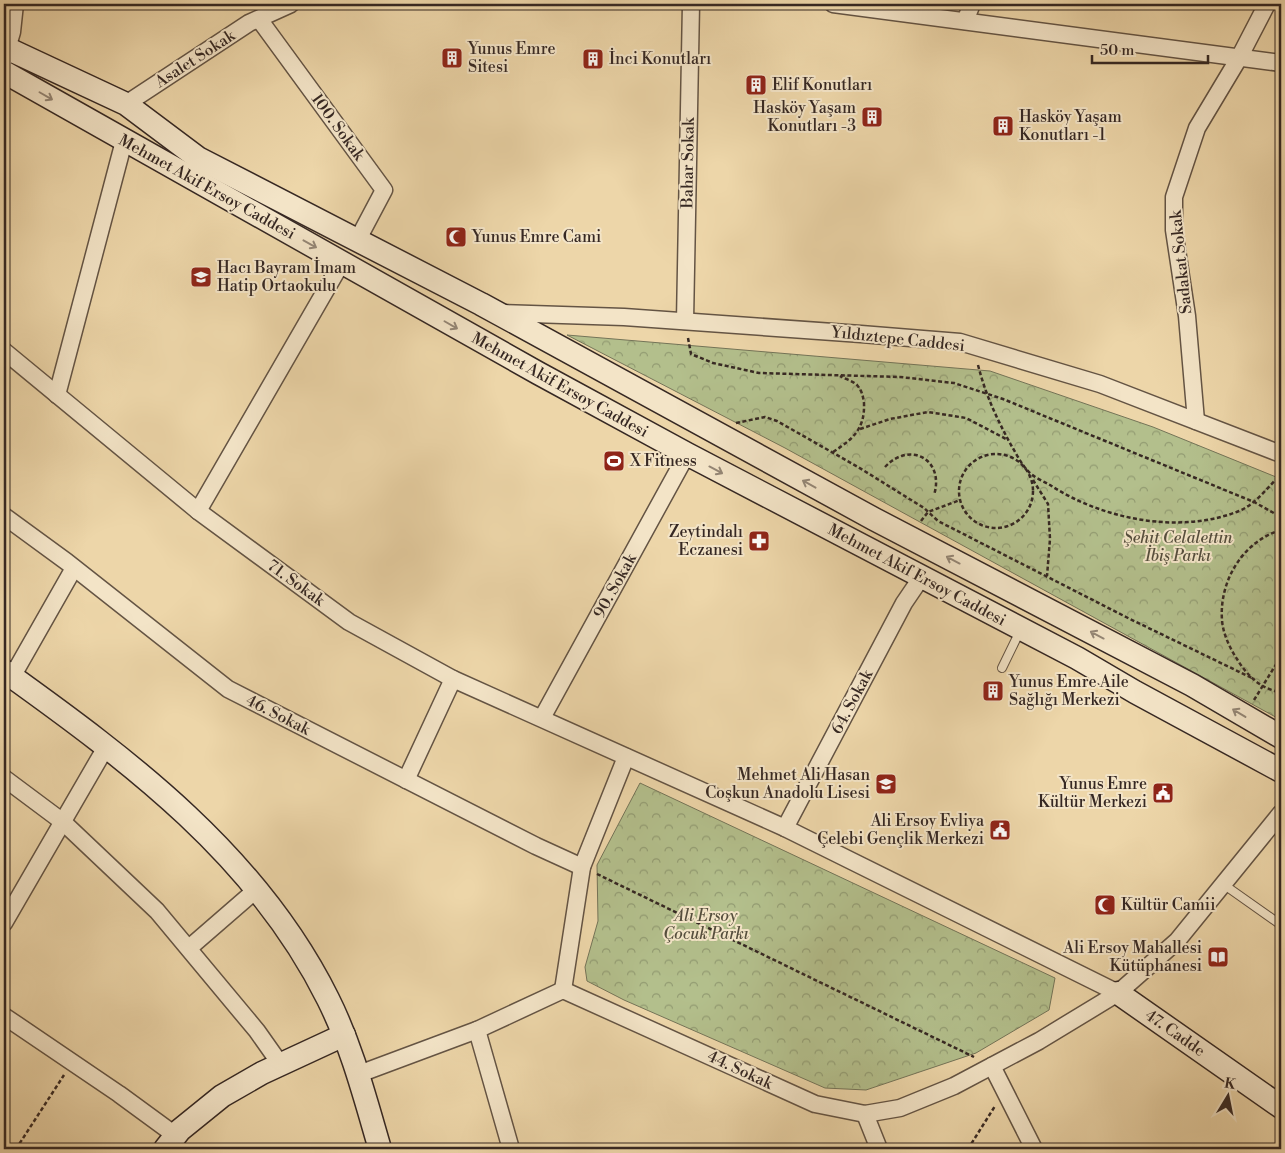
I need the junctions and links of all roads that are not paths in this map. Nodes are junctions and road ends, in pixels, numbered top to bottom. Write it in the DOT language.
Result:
graph roads {
  1 [pos="15,4"];
  2 [pos="291,4"];
  3 [pos="691,4"];
  4 [pos="833,4"];
  5 [pos="972,4"];
  6 [pos="1267,4"];
  7 [pos="259,18"];
  8 [pos="965,21"];
  9 [pos="5,51"];
  10 [pos="1239,58"];
  11 [pos="1281,63"];
  12 [pos="4,72"];
  13 [pos="126,104"];
  14 [pos="124,141"];
  15 [pos="357,241"];
  16 [pos="342,262"];
  17 [pos="497,313"];
  18 [pos="685,321"];
  19 [pos="4,352"];
  20 [pos="56,395"];
  21 [pos="1196,421"];
  22 [pos="687,454"];
  23 [pos="1281,454"];
  24 [pos="198,511"];
  25 [pos="4,516"];
  26 [pos="74,568"];
  27 [pos="921,578"];
  28 [pos="1021,629"];
  29 [pos="1002,668"];
  30 [pos="8,674"];
  31 [pos="452,679"];
  32 [pos="542,718"];
  33 [pos="1281,738"];
  34 [pos="106,747"];
  35 [pos="626,757"];
  36 [pos="1281,771"];
  37 [pos="4,778"];
  38 [pos="406,780"];
  39 [pos="1281,813"];
  40 [pos="63,822"];
  41 [pos="785,828"];
  42 [pos="582,867"];
  43 [pos="1223,884"];
  44 [pos="257,889"];
  45 [pos="4,923"];
  46 [pos="1281,925"];
  47 [pos="189,948"];
  48 [pos="563,990"];
  49 [pos="1118,993"];
  50 [pos="4,1016"];
  51 [pos="478,1030"];
  52 [pos="344,1035"];
  53 [pos="281,1064"];
  54 [pos="992,1066"];
  55 [pos="358,1074"];
  56 [pos="1281,1107"];
  57 [pos="865,1114"];
  58 [pos="170,1142"];
  59 [pos="380,1149"];
  60 [pos="511,1149"];
  61 [pos="879,1149"];
  62 [pos="1034,1149"];
  1 -- 9 [label="street"];
  2 -- 7 [label="street, Asalet Sokak"];
  3 -- 18 [label="street, Bahar Sokak"];
  4 -- 8 [label="street"];
  5 -- 8 [label="street"];
  6 -- 10 [label="street, Sadakat Sokak"];
  7 -- 13 [label="street, Asalet Sokak"];
  7 -- 15 [label="street, 100. Sokak"];
  8 -- 10 [label="street"];
  9 -- 13 [label="main road, Mehmet Akif Ersoy Caddesi"];
  10 -- 11 [label="street"];
  10 -- 21 [label="street, Sadakat Sokak"];
  12 -- 14 [label="main road, Mehmet Akif Ersoy Caddesi, one-way"];
  13 -- 15 [label="main road, Mehmet Akif Ersoy Caddesi"];
  14 -- 16 [label="main road, Mehmet Akif Ersoy Caddesi, one-way"];
  14 -- 20 [label="street"];
  15 -- 17 [label="main road, Mehmet Akif Ersoy Caddesi"];
  16 -- 22 [label="main road, Mehmet Akif Ersoy Caddesi, one-way"];
  16 -- 24 [label="street"];
  17 -- 18 [label="street, Yıldıztepe Caddesi"];
  33 -- 17 [label="main road, Mehmet Akif Ersoy Caddesi, one-way"];
  18 -- 21 [label="street, Yıldıztepe Caddesi"];
  19 -- 20 [label="street, 71. Sokak"];
  20 -- 24 [label="street, 71. Sokak"];
  21 -- 23 [label="street, Yıldıztepe Caddesi"];
  22 -- 27 [label="main road, Mehmet Akif Ersoy Caddesi, one-way"];
  22 -- 32 [label="street, 90. Sokak"];
  24 -- 31 [label="street, 71. Sokak"];
  25 -- 26 [label="street, 46. Sokak"];
  26 -- 30 [label="street"];
  26 -- 38 [label="street, 46. Sokak"];
  27 -- 28 [label="main road, Mehmet Akif Ersoy Caddesi"];
  27 -- 41 [label="street, 64. Sokak"];
  28 -- 29 [label="lane"];
  28 -- 36 [label="main road, Mehmet Akif Ersoy Caddesi"];
  30 -- 34 [label="main road"];
  31 -- 32 [label="street, 71. Sokak"];
  31 -- 38 [label="street"];
  32 -- 35 [label="street, 71. Sokak"];
  34 -- 40 [label="street"];
  34 -- 44 [label="main road"];
  35 -- 41 [label="street, 71. Sokak"];
  35 -- 42 [label="street"];
  37 -- 40 [label="street"];
  38 -- 42 [label="street, 46. Sokak"];
  39 -- 43 [label="street, 44. Sokak"];
  40 -- 45 [label="street"];
  40 -- 47 [label="street"];
  41 -- 49 [label="street, 71. Sokak"];
  42 -- 48 [label="street"];
  43 -- 46 [label="lane"];
  43 -- 49 [label="street, 44. Sokak"];
  44 -- 47 [label="street"];
  44 -- 52 [label="main road"];
  47 -- 53 [label="street"];
  48 -- 51 [label="street"];
  48 -- 57 [label="street, 44. Sokak"];
  49 -- 54 [label="street, 44. Sokak"];
  49 -- 56 [label="main road, 47. Cadde"];
  50 -- 58 [label="street"];
  51 -- 55 [label="street"];
  51 -- 60 [label="street"];
  52 -- 53 [label="main road"];
  52 -- 55 [label="main road"];
  53 -- 58 [label="main road"];
  54 -- 57 [label="street, 44. Sokak"];
  54 -- 62 [label="street"];
  55 -- 59 [label="main road"];
  57 -- 61 [label="street"];
}
